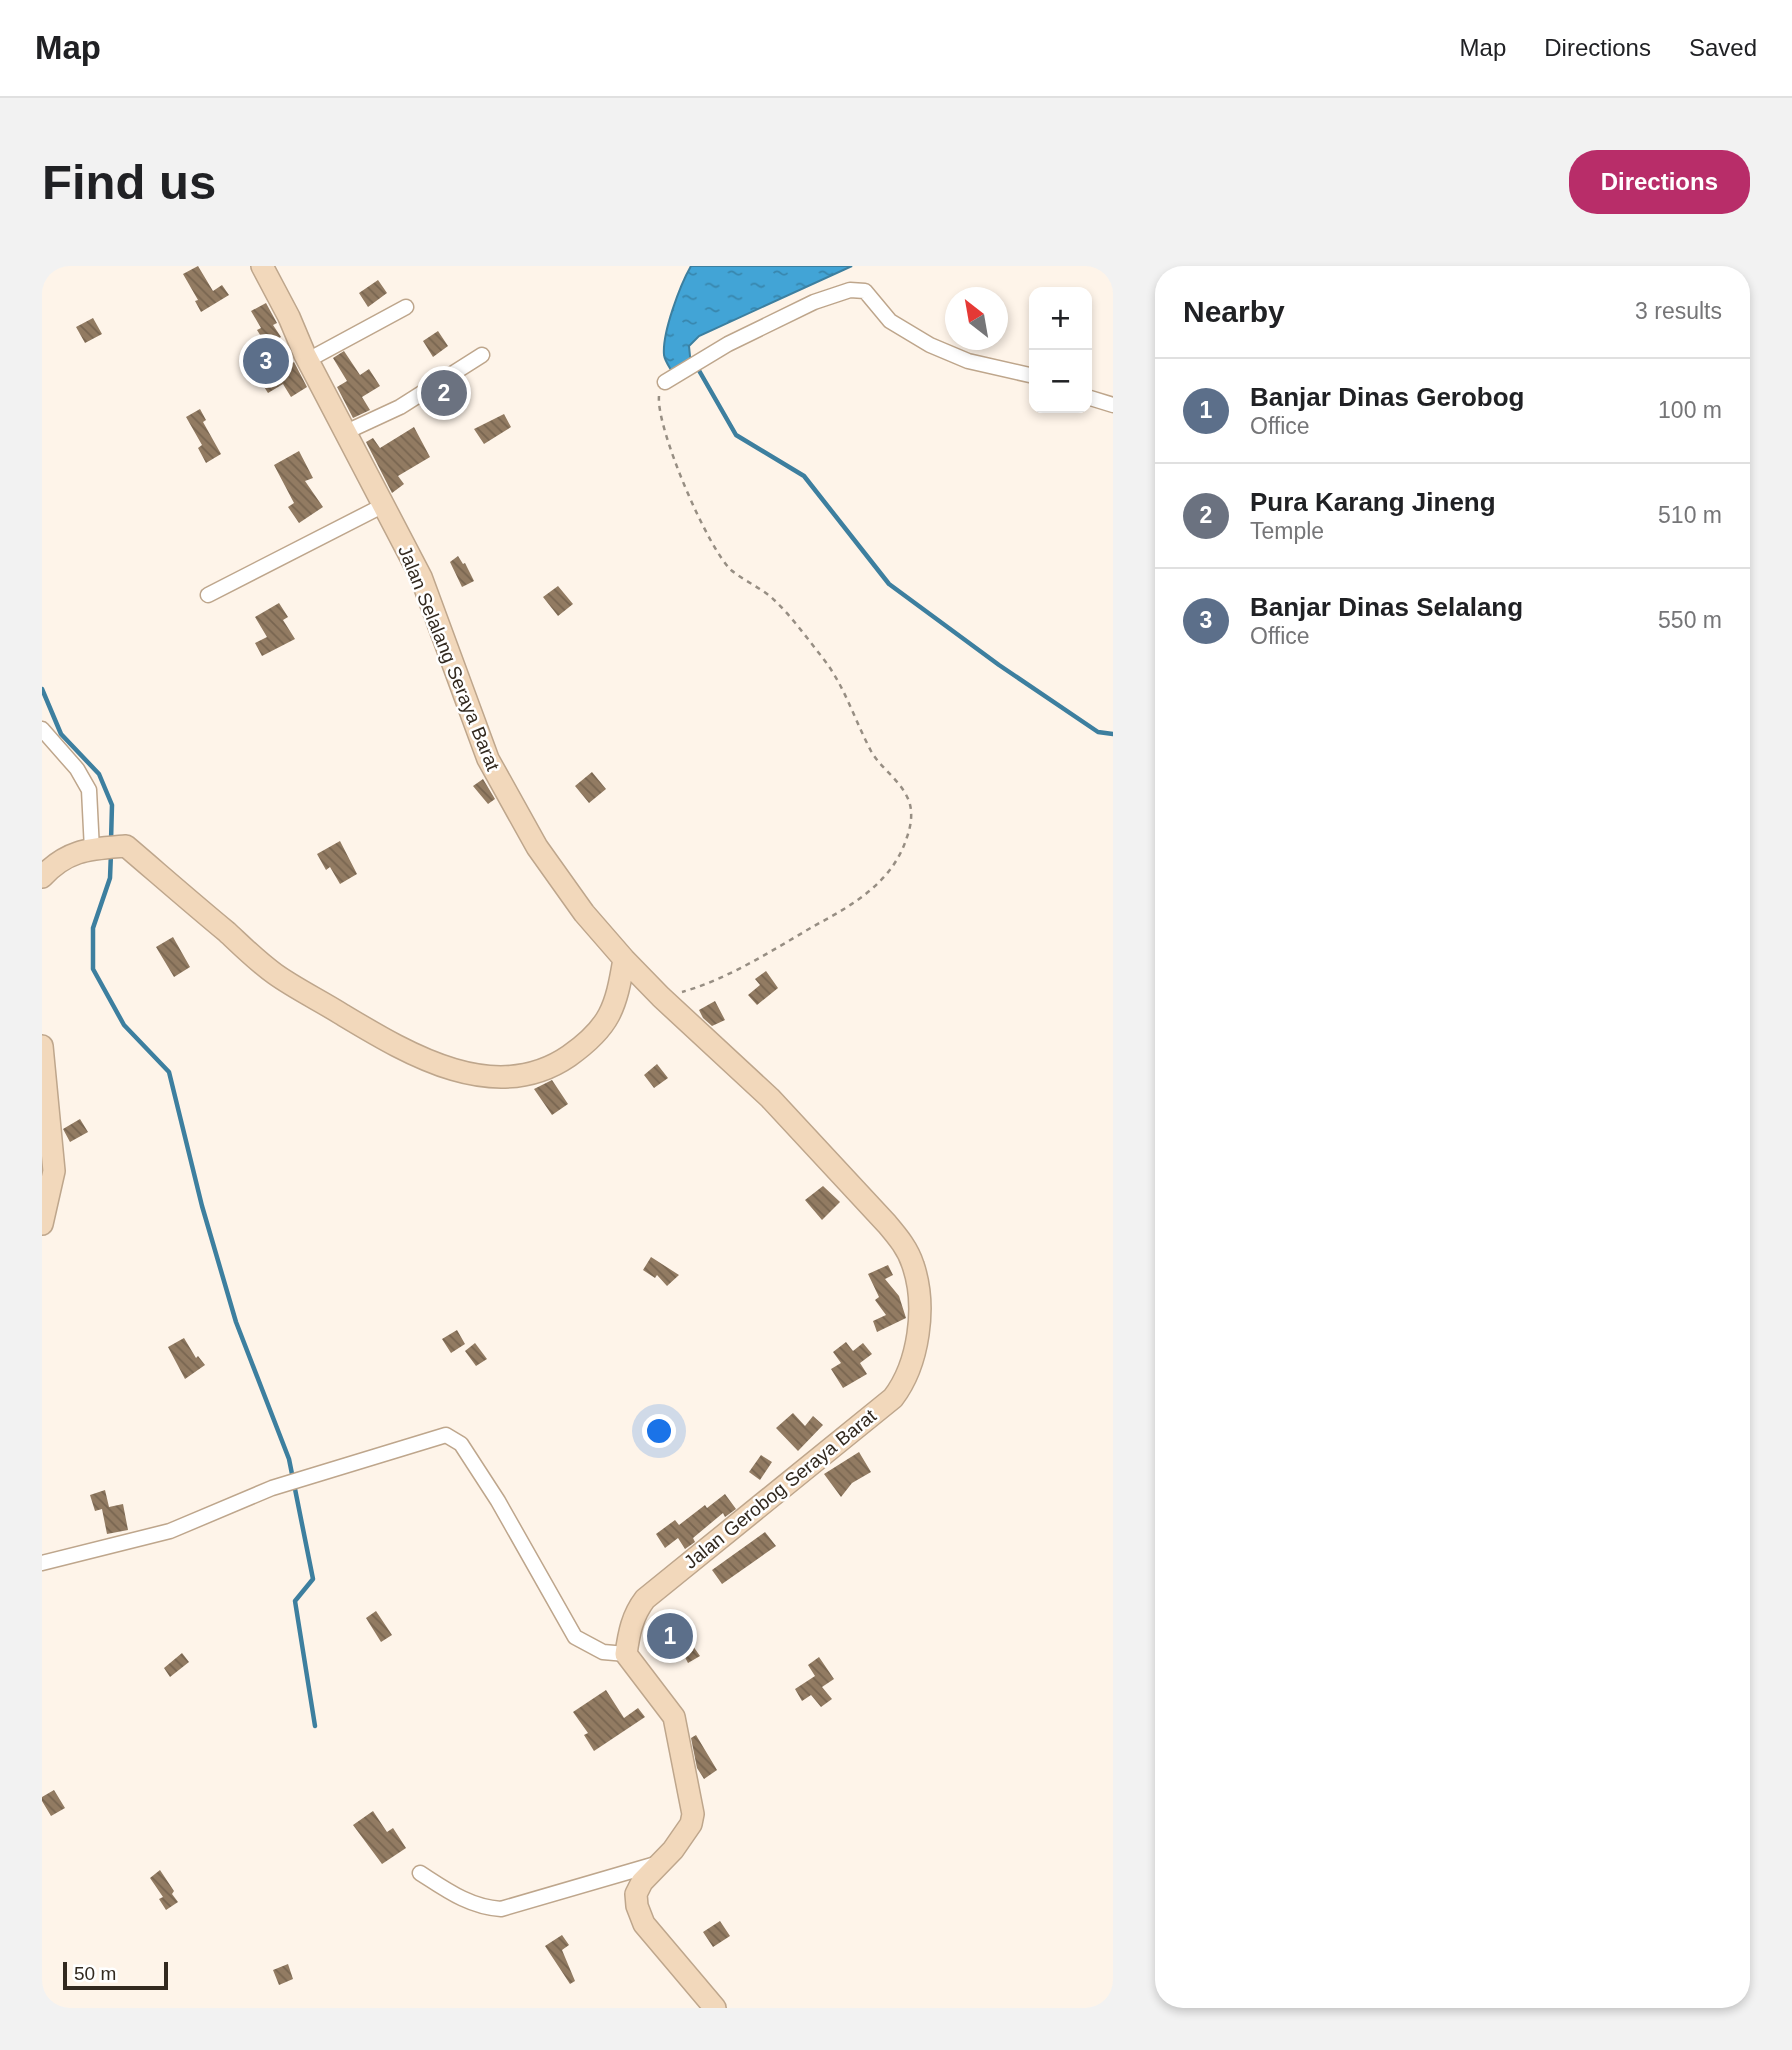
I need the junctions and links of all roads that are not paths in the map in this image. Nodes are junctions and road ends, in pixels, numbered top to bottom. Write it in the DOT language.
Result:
graph roads {
  1 [pos="262,266"];
  2 [pos="406,307"];
  3 [pos="482,355"];
  4 [pos="308,360"];
  5 [pos="1029,375"];
  6 [pos="665,382"];
  7 [pos="1092,399"];
  8 [pos="1113,405"];
  9 [pos="346,432"];
  10 [pos="384,505"];
  11 [pos="208,595"];
  12 [pos="42,729"];
  13 [pos="95,849"];
  14 [pos="42,877"];
  15 [pos="624,959"];
  16 [pos="662,997"];
  17 [pos="615,1000"];
  18 [pos="42,1046"];
  19 [pos="42,1224"];
  20 [pos="42,1563"];
  21 [pos="626,1654"];
  22 [pos="660,1863"];
  23 [pos="419,1873"];
  24 [pos="715,2008"];
  1 -- 4 [label="street, Jalan Selalang Seraya Barat"];
  2 -- 4 [label="street"];
  3 -- 9 [label="street"];
  4 -- 9 [label="street, Jalan Selalang Seraya Barat"];
  5 -- 6 [label="street"];
  7 -- 8 [label="street"];
  9 -- 10 [label="street, Jalan Selalang Seraya Barat"];
  10 -- 11 [label="street"];
  10 -- 15 [label="street, Jalan Selalang Seraya Barat"];
  12 -- 13 [label="street"];
  13 -- 14 [label="street"];
  13 -- 17 [label="street"];
  15 -- 16 [label="street, Jalan Selalang Seraya Barat"];
  15 -- 17 [label="street"];
  16 -- 17 [label="street"];
  16 -- 21 [label="street, Jalan Gerobog Seraya Barat"];
  18 -- 19 [label="street"];
  20 -- 21 [label="street"];
  21 -- 22 [label="street"];
  22 -- 23 [label="street"];
  22 -- 24 [label="street"];
}
